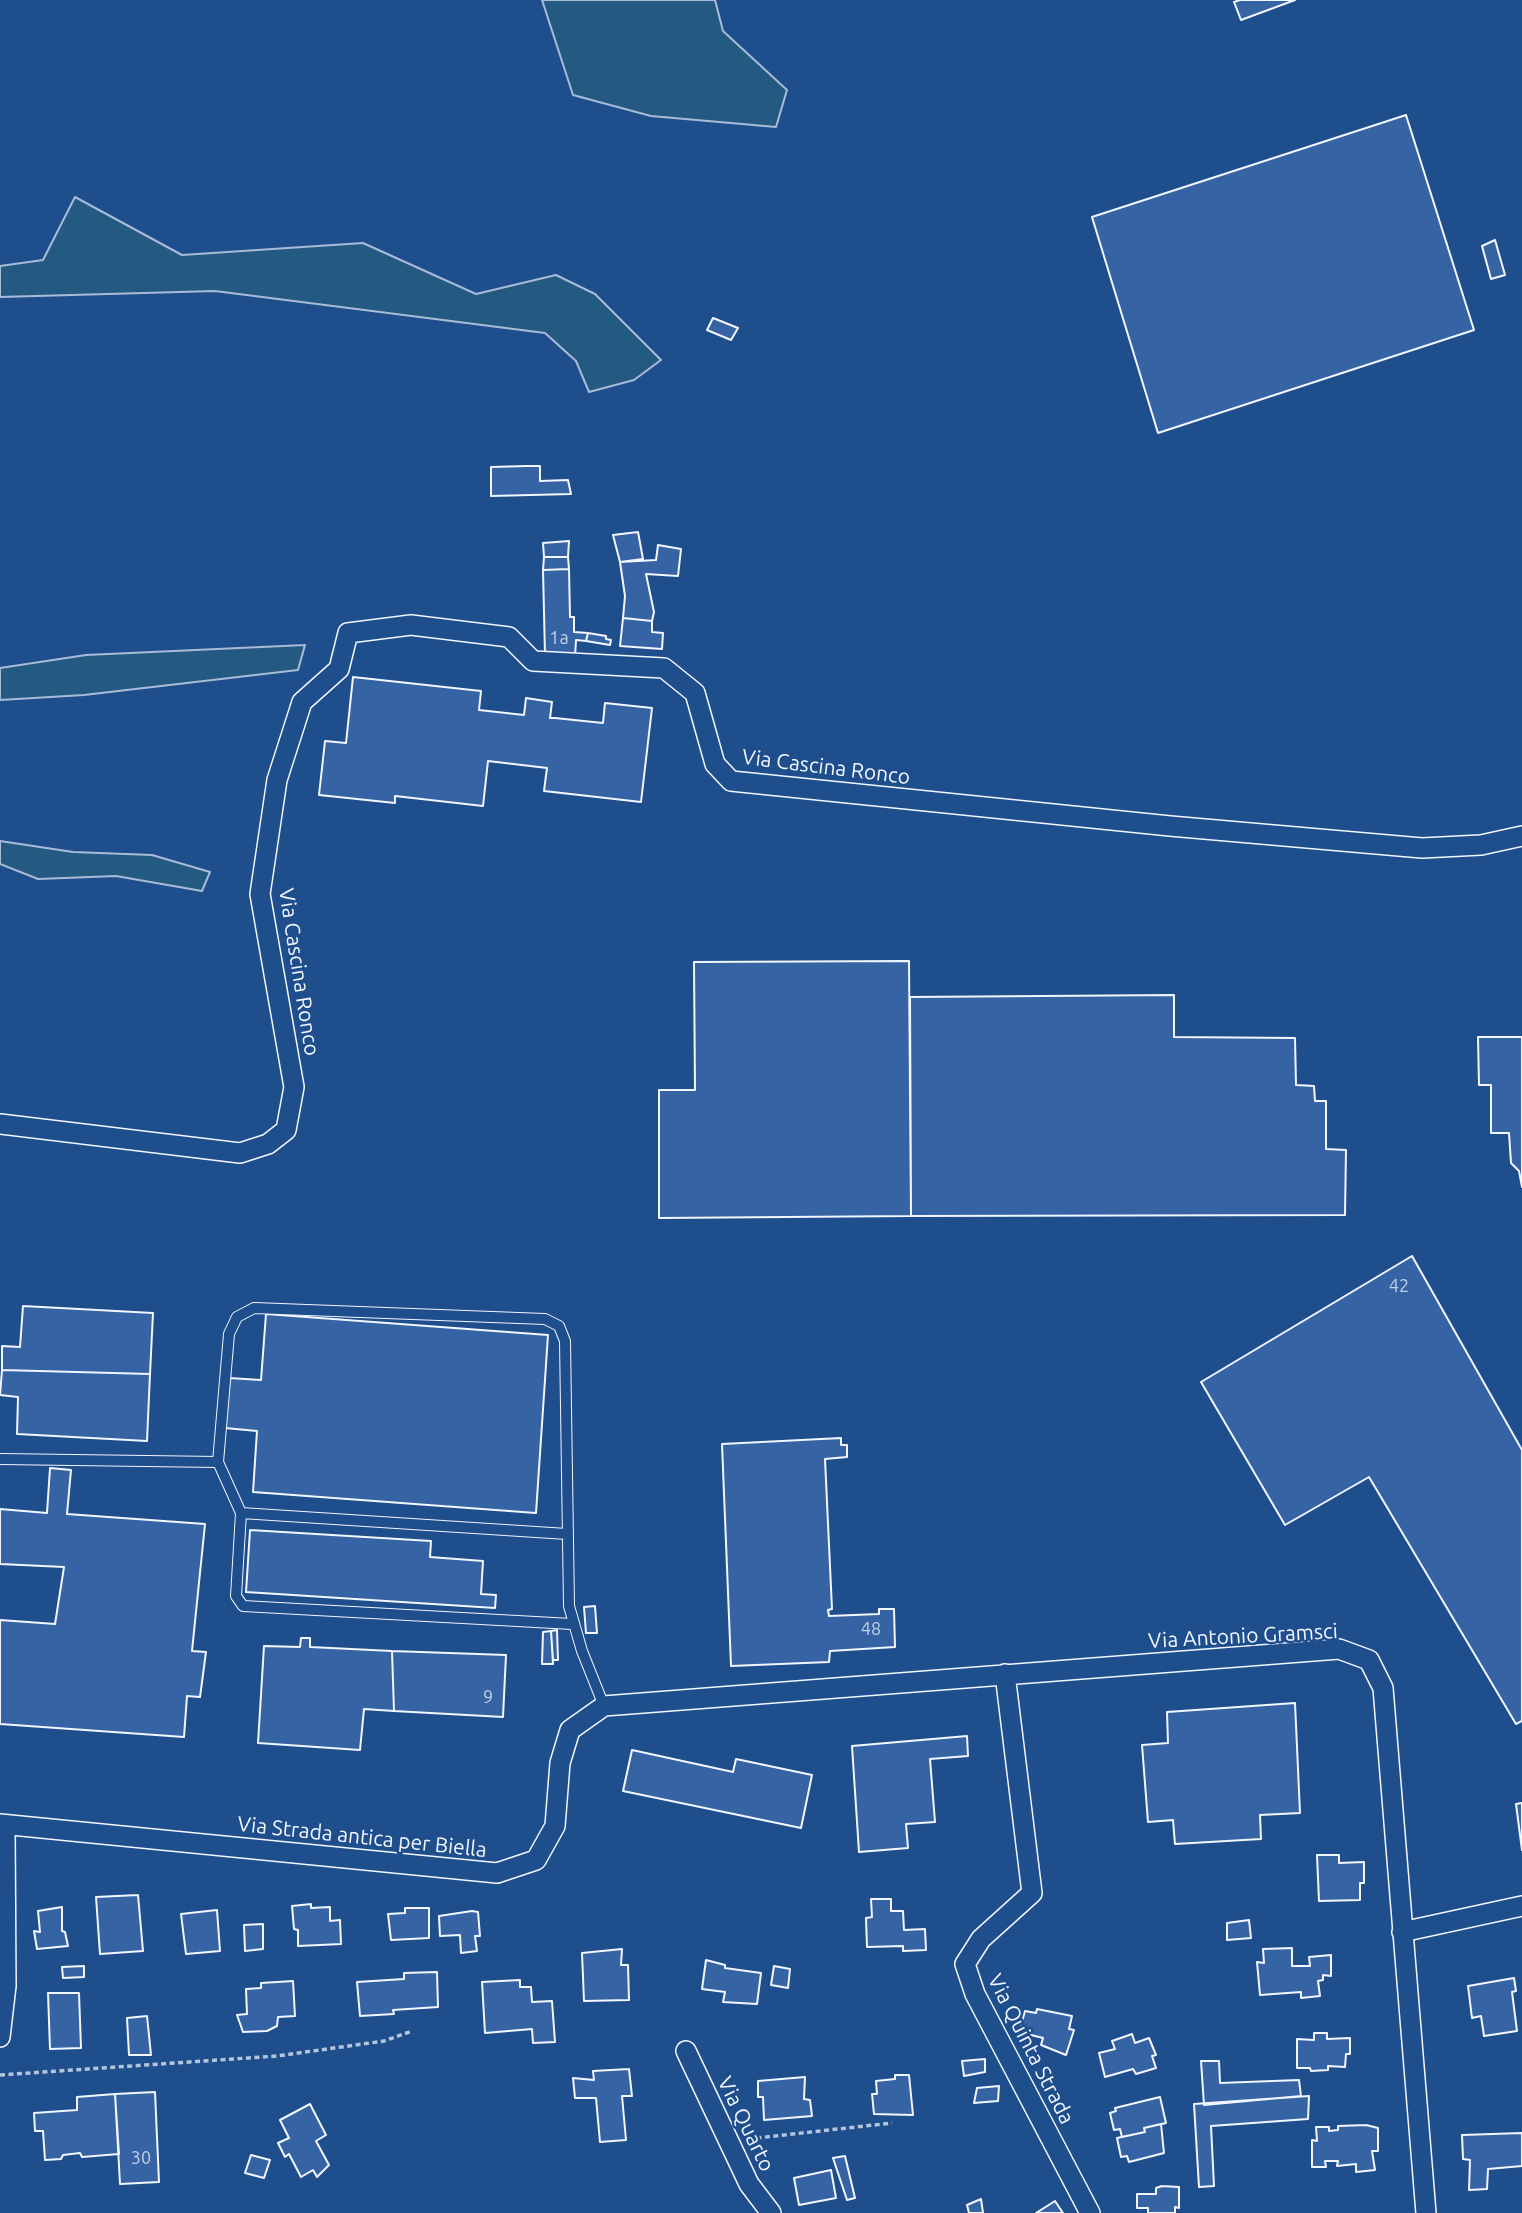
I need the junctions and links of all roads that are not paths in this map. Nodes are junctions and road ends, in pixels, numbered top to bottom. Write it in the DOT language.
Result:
graph roads {
  1 [pos="1522,836"];
  2 [pos="0,1124"];
  3 [pos="0,1459"];
  4 [pos="218,1462"];
  5 [pos="241,1513"];
  6 [pos="567,1534"];
  7 [pos="572,1624"];
  8 [pos="1005,1674"];
  9 [pos="604,1706"];
  10 [pos="2,1825"];
  11 [pos="1522,1906"];
  12 [pos="1402,1932"];
  13 [pos="0,2037"];
  14 [pos="686,2051"];
  15 [pos="771,2213"];
  16 [pos="1090,2213"];
  17 [pos="1426,2213"];
  1 -- 2 [label="street, Via Cascina Ronco"];
  3 -- 4 [label="lane"];
  4 -- 5 [label="lane"];
  4 -- 6 [label="lane"];
  5 -- 6 [label="lane"];
  5 -- 7 [label="lane"];
  6 -- 7 [label="lane"];
  7 -- 9 [label="lane"];
  8 -- 9 [label="street, Via Antonio Gramsci"];
  8 -- 12 [label="street, Via Antonio Gramsci"];
  8 -- 16 [label="street, Via Quinta Strada"];
  9 -- 10 [label="street, Via Strada antica per Biella"];
  10 -- 13 [label="street"];
  11 -- 12 [label="street"];
  12 -- 17 [label="street, Via Antonio Gramsci"];
  14 -- 15 [label="street, Via Quarto"];
}
